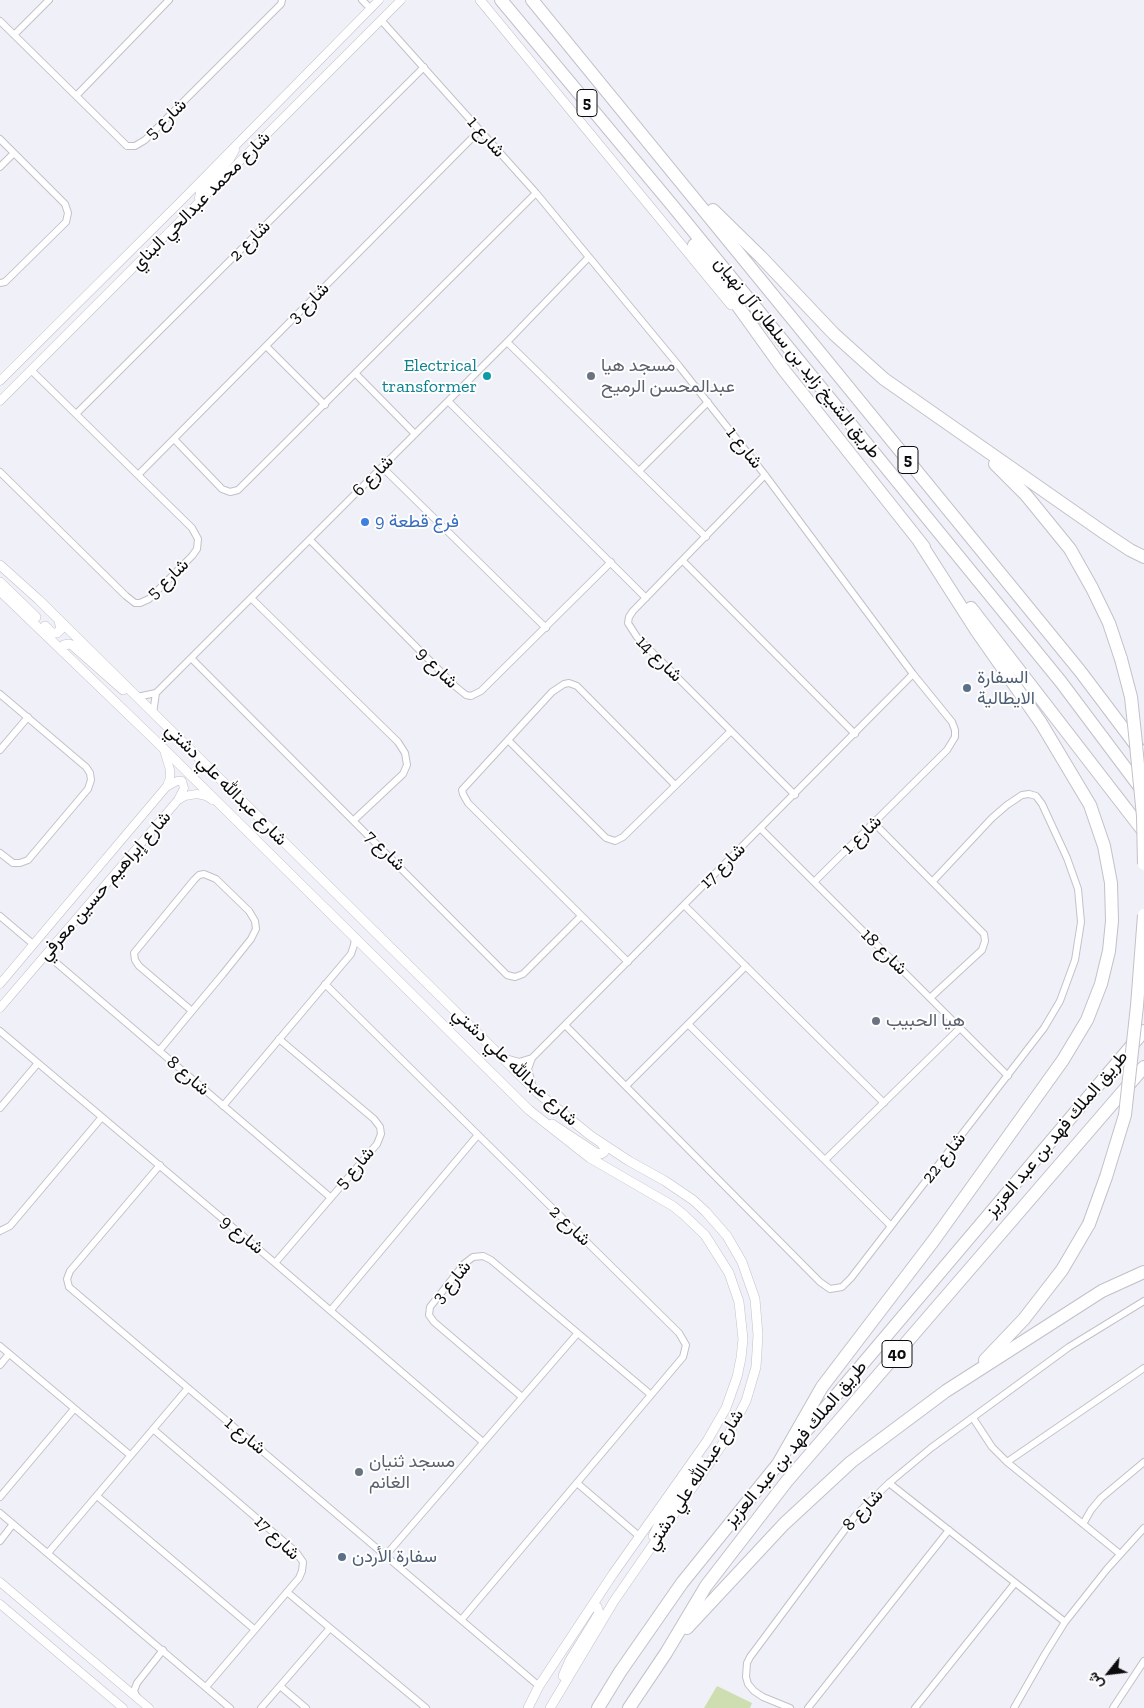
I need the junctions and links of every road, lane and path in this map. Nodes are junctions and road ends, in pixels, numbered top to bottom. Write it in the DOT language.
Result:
graph roads {
  1 [pos="49,0"];
  2 [pos="169,0"];
  3 [pos="282,0"];
  4 [pos="362,0"];
  5 [pos="379,0"];
  6 [pos="401,0"];
  7 [pos="480,0"];
  8 [pos="501,0"];
  9 [pos="532,0"];
  10 [pos="370,9"];
  11 [pos="381,20"];
  12 [pos="0,21"];
  13 [pos="14,35"];
  14 [pos="424,67"];
  15 [pos="76,96"];
  16 [pos="480,130"];
  17 [pos="0,139"];
  18 [pos="238,144"];
  19 [pos="14,153"];
  20 [pos="668,166"];
  21 [pos="0,167"];
  22 [pos="536,194"];
  23 [pos="182,200"];
  24 [pos="202,200"];
  25 [pos="672,205"];
  26 [pos="590,257"];
  27 [pos="125,277"];
  28 [pos="0,283"];
  29 [pos="508,342"];
  30 [pos="266,346"];
  31 [pos="783,369"];
  32 [pos="31,370"];
  33 [pos="356,374"];
  34 [pos="0,380"];
  35 [pos="0,401"];
  36 [pos="448,401"];
  37 [pos="708,402"];
  38 [pos="325,405"];
  39 [pos="76,414"];
  40 [pos="949,425"];
  41 [pos="416,434"];
  42 [pos="174,440"];
  43 [pos="382,467"];
  44 [pos="639,471"];
  45 [pos="0,472"];
  46 [pos="138,475"];
  47 [pos="765,475"];
  48 [pos="706,537"];
  49 [pos="310,540"];
  50 [pos="918,541"];
  51 [pos="1144,557"];
  52 [pos="683,561"];
  53 [pos="611,562"];
  54 [pos="0,565"];
  55 [pos="0,582"];
  56 [pos="0,591"];
  57 [pos="646,598"];
  58 [pos="252,599"];
  59 [pos="58,620"];
  60 [pos="546,628"];
  61 [pos="60,648"];
  62 [pos="191,658"];
  63 [pos="1080,671"];
  64 [pos="914,674"];
  65 [pos="156,693"];
  66 [pos="0,694"];
  67 [pos="137,697"];
  68 [pos="153,713"];
  69 [pos="28,717"];
  70 [pos="730,730"];
  71 [pos="855,734"];
  72 [pos="508,740"];
  73 [pos="1144,741"];
  74 [pos="160,744"];
  75 [pos="0,750"];
  76 [pos="1144,756"];
  77 [pos="675,786"];
  78 [pos="164,789"];
  79 [pos="1144,792"];
  80 [pos="795,795"];
  81 [pos="178,800"];
  82 [pos="221,806"];
  83 [pos="354,820"];
  84 [pos="874,822"];
  85 [pos="761,829"];
  86 [pos="1144,832"];
  87 [pos="0,853"];
  88 [pos="1144,864"];
  89 [pos="933,881"];
  90 [pos="814,882"];
  91 [pos="684,905"];
  92 [pos="1144,914"];
  93 [pos="0,916"];
  94 [pos="581,916"];
  95 [pos="354,936"];
  96 [pos="33,944"];
  97 [pos="370,950"];
  98 [pos="46,954"];
  99 [pos="351,954"];
  100 [pos="628,962"];
  101 [pos="746,966"];
  102 [pos="0,984"];
  103 [pos="325,984"];
  104 [pos="930,998"];
  105 [pos="0,1008"];
  106 [pos="192,1011"];
  107 [pos="688,1024"];
  108 [pos="565,1025"];
  109 [pos="960,1028"];
  110 [pos="0,1030"];
  111 [pos="1144,1031"];
  112 [pos="279,1039"];
  113 [pos="159,1051"];
  114 [pos="498,1054"];
  115 [pos="532,1058"];
  116 [pos="38,1063"];
  117 [pos="1144,1067"];
  118 [pos="1008,1076"];
  119 [pos="626,1086"];
  120 [pos="538,1093"];
  121 [pos="884,1103"];
  122 [pos="223,1106"];
  123 [pos="0,1108"];
  124 [pos="102,1117"];
  125 [pos="540,1120"];
  126 [pos="477,1136"];
  127 [pos="602,1144"];
  128 [pos="825,1160"];
  129 [pos="160,1166"];
  130 [pos="330,1197"];
  131 [pos="891,1226"];
  132 [pos="0,1231"];
  133 [pos="275,1263"];
  134 [pos="1144,1272"];
  135 [pos="1144,1301"];
  136 [pos="331,1310"];
  137 [pos="577,1334"];
  138 [pos="0,1346"];
  139 [pos="9,1354"];
  140 [pos="0,1365"];
  141 [pos="1144,1368"];
  142 [pos="188,1388"];
  143 [pos="946,1392"];
  144 [pos="650,1394"];
  145 [pos="522,1397"];
  146 [pos="74,1409"];
  147 [pos="973,1418"];
  148 [pos="153,1429"];
  149 [pos="483,1442"];
  150 [pos="130,1455"];
  151 [pos="694,1458"];
  152 [pos="1007,1462"];
  153 [pos="1144,1462"];
  154 [pos="778,1464"];
  155 [pos="577,1482"];
  156 [pos="889,1483"];
  157 [pos="97,1496"];
  158 [pos="0,1497"];
  159 [pos="0,1513"];
  160 [pos="13,1524"];
  161 [pos="1083,1524"];
  162 [pos="1144,1528"];
  163 [pos="949,1530"];
  164 [pos="640,1536"];
  165 [pos="0,1541"];
  166 [pos="650,1549"];
  167 [pos="48,1553"];
  168 [pos="1120,1554"];
  169 [pos="386,1555"];
  170 [pos="0,1582"];
  171 [pos="1015,1582"];
  172 [pos="287,1592"];
  173 [pos="0,1604"];
  174 [pos="591,1607"];
  175 [pos="462,1619"];
  176 [pos="1065,1622"];
  177 [pos="330,1628"];
  178 [pos="254,1629"];
  179 [pos="163,1650"];
  180 [pos="666,1652"];
  181 [pos="1144,1661"];
  182 [pos="137,1683"];
  183 [pos="121,1684"];
  184 [pos="280,1686"];
  185 [pos="539,1686"];
  186 [pos="206,1687"];
  187 [pos="561,1689"];
  188 [pos="138,1698"];
  189 [pos="123,1708"];
  190 [pos="149,1708"];
  191 [pos="230,1708"];
  192 [pos="262,1708"];
  193 [pos="306,1708"];
  194 [pos="426,1708"];
  195 [pos="528,1708"];
  196 [pos="550,1708"];
  197 [pos="598,1708"];
  198 [pos="629,1708"];
  199 [pos="790,1708"];
  200 [pos="808,1708"];
  201 [pos="915,1708"];
  202 [pos="1014,1708"];
  203 [pos="1113,1708"];
  1 -- 13 [label="street"];
  2 -- 15 [label="street"];
  3 -- 15 [label="street, شارع 5"];
  4 -- 10 [label="street"];
  5 -- 10 [label="street, شارع محمد عبدالحي البناي"];
  6 -- 11 [label="street, شارع محمد عبدالحي البناي"];
  7 -- 31 [label="main road"];
  8 -- 25 [label="highway, طريق الشيخ زايد بن سلطان آل نهيان / 5"];
  9 -- 20 [label="highway, طريق الشيخ زايد بن سلطان آل نهيان / 5"];
  10 -- 18 [label="street, شارع محمد عبدالحي البناي"];
  11 -- 14 [label="street, شارع 1"];
  11 -- 24 [label="street, شارع محمد عبدالحي البناي"];
  12 -- 13 [label="street, شارع 5"];
  13 -- 15 [label="street, شارع 5"];
  14 -- 16 [label="street, شارع 1"];
  14 -- 39 [label="street, شارع 2"];
  16 -- 22 [label="street, شارع 1"];
  16 -- 30 [label="street, شارع 3"];
  17 -- 19 [label="street"];
  18 -- 23 [label="street, شارع محمد عبدالحي البناي"];
  18 -- 24 [label="street"];
  19 -- 21 [label="street"];
  19 -- 28 [label="street"];
  20 -- 40 [label="highway"];
  20 -- 63 [label="highway, طريق الشيخ زايد بن سلطان آل نهيان / 5"];
  22 -- 26 [label="street, شارع 1"];
  22 -- 33 [label="street"];
  23 -- 27 [label="street"];
  23 -- 34 [label="street, شارع محمد عبدالحي البناي"];
  24 -- 27 [label="street, شارع محمد عبدالحي البناي"];
  25 -- 31 [label="highway"];
  25 -- 79 [label="highway, طريق الشيخ زايد بن سلطان آل نهيان / 5"];
  26 -- 29 [label="street, شارع 6"];
  26 -- 37 [label="street, شارع 1"];
  27 -- 32 [label="street, شارع محمد عبدالحي البناي"];
  29 -- 36 [label="street, شارع 6"];
  29 -- 44 [label="street"];
  30 -- 38 [label="street"];
  30 -- 42 [label="street, شارع 3"];
  31 -- 50 [label="highway"];
  32 -- 35 [label="street, شارع محمد عبدالحي البناي"];
  32 -- 39 [label="street, شارع 5"];
  33 -- 38 [label="street"];
  33 -- 41 [label="street"];
  36 -- 41 [label="street, شارع 6"];
  36 -- 53 [label="street"];
  37 -- 44 [label="street"];
  37 -- 47 [label="street, شارع 1"];
  38 -- 42 [label="street"];
  39 -- 46 [label="street, شارع 5"];
  40 -- 51 [label="highway"];
  40 -- 88 [label="highway, bridge"];
  41 -- 43 [label="street, شارع 6"];
  42 -- 46 [label="street, شارع 3"];
  43 -- 49 [label="street, شارع 6"];
  43 -- 60 [label="street"];
  44 -- 48 [label="street"];
  45 -- 46 [label="street, شارع 5"];
  47 -- 48 [label="street, شارع 14"];
  47 -- 64 [label="street, شارع 1"];
  48 -- 52 [label="street, شارع 14"];
  49 -- 58 [label="street, شارع 6"];
  49 -- 60 [label="street, شارع 9"];
  50 -- 86 [label="highway"];
  50 -- 154 [label="highway"];
  52 -- 57 [label="street, شارع 14"];
  52 -- 71 [label="street"];
  53 -- 57 [label="street"];
  53 -- 60 [label="street, شارع 9"];
  54 -- 59 [label="main road, شارع عبدالله علي دشتي"];
  55 -- 59 [label="main road"];
  56 -- 61 [label="main road, شارع عبدالله علي دشتي"];
  57 -- 70 [label="street, شارع 14"];
  58 -- 62 [label="street, شارع 6"];
  58 -- 83 [label="street"];
  59 -- 67 [label="main road, شارع عبدالله علي دشتي"];
  61 -- 67 [label="main road"];
  61 -- 74 [label="main road, شارع عبدالله علي دشتي"];
  62 -- 65 [label="street, شارع 6"];
  62 -- 83 [label="street, شارع 7"];
  63 -- 73 [label="highway"];
  63 -- 76 [label="highway, طريق الشيخ زايد بن سلطان آل نهيان / 5"];
  64 -- 71 [label="street, شارع 17"];
  64 -- 84 [label="street, شارع 1"];
  65 -- 67 [label="street"];
  65 -- 68 [label="street"];
  66 -- 69 [label="street"];
  67 -- 68 [label="main road, شارع عبدالله علي دشتي"];
  68 -- 114 [label="main road, شارع عبدالله علي دشتي"];
  69 -- 75 [label="street"];
  69 -- 87 [label="street"];
  70 -- 77 [label="street"];
  70 -- 80 [label="street, شارع 14"];
  71 -- 80 [label="street, شارع 17"];
  72 -- 77 [label="street"];
  72 -- 77 [label="street"];
  72 -- 94 [label="street"];
  74 -- 78 [label="street, شارع إبراهيم حسين معرفي"];
  74 -- 82 [label="main road, شارع عبدالله علي دشتي"];
  78 -- 81 [label="street"];
  78 -- 96 [label="street, شارع إبراهيم حسين معرفي"];
  80 -- 85 [label="street, شارع 17"];
  81 -- 82 [label="street, شارع إبراهيم حسين معرفي"];
  81 -- 98 [label="street, شارع إبراهيم حسين معرفي"];
  82 -- 95 [label="main road, شارع عبدالله علي دشتي"];
  83 -- 94 [label="street, شارع 7"];
  84 -- 89 [label="street"];
  84 -- 90 [label="street, شارع 1"];
  85 -- 90 [label="street, شارع 18"];
  85 -- 91 [label="street, شارع 17"];
  89 -- 104 [label="street"];
  89 -- 118 [label="street, شارع 22"];
  90 -- 104 [label="street, شارع 18"];
  91 -- 100 [label="street, شارع 17"];
  91 -- 101 [label="street"];
  92 -- 143 [label="highway, bridge"];
  93 -- 96 [label="street"];
  94 -- 100 [label="street"];
  95 -- 97 [label="main road, شارع عبدالله علي دشتي"];
  95 -- 99 [label="street"];
  96 -- 102 [label="street, شارع إبراهيم حسين معرفي"];
  97 -- 99 [label="street"];
  97 -- 125 [label="main road, شارع عبدالله علي دشتي"];
  98 -- 105 [label="street, شارع إبراهيم حسين معرفي"];
  98 -- 113 [label="street, شارع 8"];
  99 -- 103 [label="street"];
  100 -- 108 [label="street, شارع 17"];
  101 -- 107 [label="street"];
  101 -- 121 [label="street"];
  103 -- 112 [label="street"];
  103 -- 126 [label="street, شارع 2"];
  104 -- 109 [label="street, شارع 18"];
  106 -- 106 [label="street"];
  106 -- 113 [label="street"];
  107 -- 119 [label="street"];
  107 -- 128 [label="street"];
  108 -- 115 [label="street, شارع 17"];
  108 -- 119 [label="street, شارع 22"];
  109 -- 118 [label="street, شارع 18"];
  109 -- 121 [label="street"];
  110 -- 116 [label="street, شارع 9"];
  111 -- 154 [label="highway, طريق الملك فهد بن عبد العزيز / 40"];
  112 -- 122 [label="street"];
  112 -- 130 [label="street, شارع 5"];
  113 -- 122 [label="street, شارع 8"];
  114 -- 115 [label="street"];
  114 -- 120 [label="main road, شارع عبدالله علي دشتي"];
  115 -- 120 [label="street"];
  116 -- 123 [label="street"];
  116 -- 124 [label="street, شارع 9"];
  117 -- 180 [label="highway, طريق الملك فهد بن عبد العزيز / 40"];
  118 -- 131 [label="street, شارع 22"];
  119 -- 131 [label="street, شارع 22"];
  120 -- 127 [label="main road, شارع عبدالله علي دشتي"];
  121 -- 128 [label="street"];
  122 -- 130 [label="street, شارع 8"];
  124 -- 129 [label="street, شارع 9"];
  124 -- 132 [label="street"];
  125 -- 127 [label="main road"];
  125 -- 151 [label="main road, شارع عبدالله علي دشتي"];
  126 -- 136 [label="street"];
  126 -- 144 [label="street, شارع 2"];
  127 -- 166 [label="main road, شارع عبدالله علي دشتي"];
  128 -- 131 [label="street"];
  129 -- 133 [label="street, شارع 9"];
  129 -- 142 [label="street, شارع 1"];
  130 -- 133 [label="street, شارع 5"];
  133 -- 136 [label="street, شارع 9"];
  134 -- 143 [label="highway"];
  135 -- 147 [label="street"];
  136 -- 149 [label="street, شارع 9"];
  137 -- 144 [label="street, شارع 3"];
  137 -- 145 [label="street"];
  137 -- 145 [label="street, شارع 3"];
  138 -- 139 [label="street"];
  139 -- 140 [label="street"];
  139 -- 146 [label="street"];
  141 -- 152 [label="street"];
  142 -- 148 [label="street"];
  142 -- 169 [label="street, شارع 1"];
  143 -- 180 [label="highway"];
  144 -- 155 [label="street, شارع 2"];
  145 -- 149 [label="street"];
  146 -- 150 [label="street"];
  146 -- 158 [label="street"];
  147 -- 152 [label="street"];
  147 -- 156 [label="street"];
  148 -- 150 [label="street"];
  148 -- 172 [label="street, شارع 17"];
  149 -- 169 [label="street"];
  150 -- 157 [label="street"];
  151 -- 164 [label="main road, شارع عبدالله علي دشتي"];
  151 -- 166 [label="main road"];
  152 -- 161 [label="street"];
  153 -- 161 [label="street"];
  154 -- 197 [label="highway, طريق الملك فهد بن عبد العزيز / 40"];
  155 -- 164 [label="street"];
  155 -- 175 [label="street, شارع 2"];
  156 -- 163 [label="street, شارع 8"];
  156 -- 199 [label="street, شارع 8"];
  157 -- 167 [label="street"];
  157 -- 178 [label="street"];
  159 -- 160 [label="street"];
  160 -- 165 [label="street"];
  160 -- 167 [label="street"];
  161 -- 168 [label="street"];
  162 -- 168 [label="street"];
  163 -- 171 [label="street, شارع 8"];
  163 -- 200 [label="street"];
  164 -- 174 [label="main road, شارع عبدالله علي دشتي"];
  166 -- 187 [label="main road, شارع عبدالله علي دشتي"];
  167 -- 179 [label="street"];
  168 -- 176 [label="street"];
  169 -- 175 [label="street, شارع 1"];
  170 -- 183 [label="street"];
  171 -- 176 [label="street, شارع 8"];
  171 -- 201 [label="street"];
  172 -- 177 [label="street"];
  172 -- 178 [label="street, شارع 17"];
  173 -- 189 [label="street"];
  174 -- 185 [label="main road, شارع عبدالله علي دشتي"];
  174 -- 187 [label="main road"];
  175 -- 185 [label="street, شارع 1"];
  176 -- 202 [label="street"];
  177 -- 184 [label="street"];
  177 -- 194 [label="street"];
  178 -- 186 [label="street, شارع 17"];
  179 -- 182 [label="street"];
  179 -- 186 [label="street"];
  180 -- 198 [label="highway, طريق الملك فهد بن عبد العزيز / 40"];
  181 -- 203 [label="street"];
  182 -- 183 [label="street"];
  182 -- 188 [label="street"];
  183 -- 188 [label="street"];
  184 -- 192 [label="street"];
  184 -- 193 [label="street"];
  185 -- 195 [label="main road, شارع عبدالله علي دشتي"];
  186 -- 191 [label="street"];
  187 -- 196 [label="main road, شارع عبدالله علي دشتي"];
  188 -- 190 [label="street"];
}
